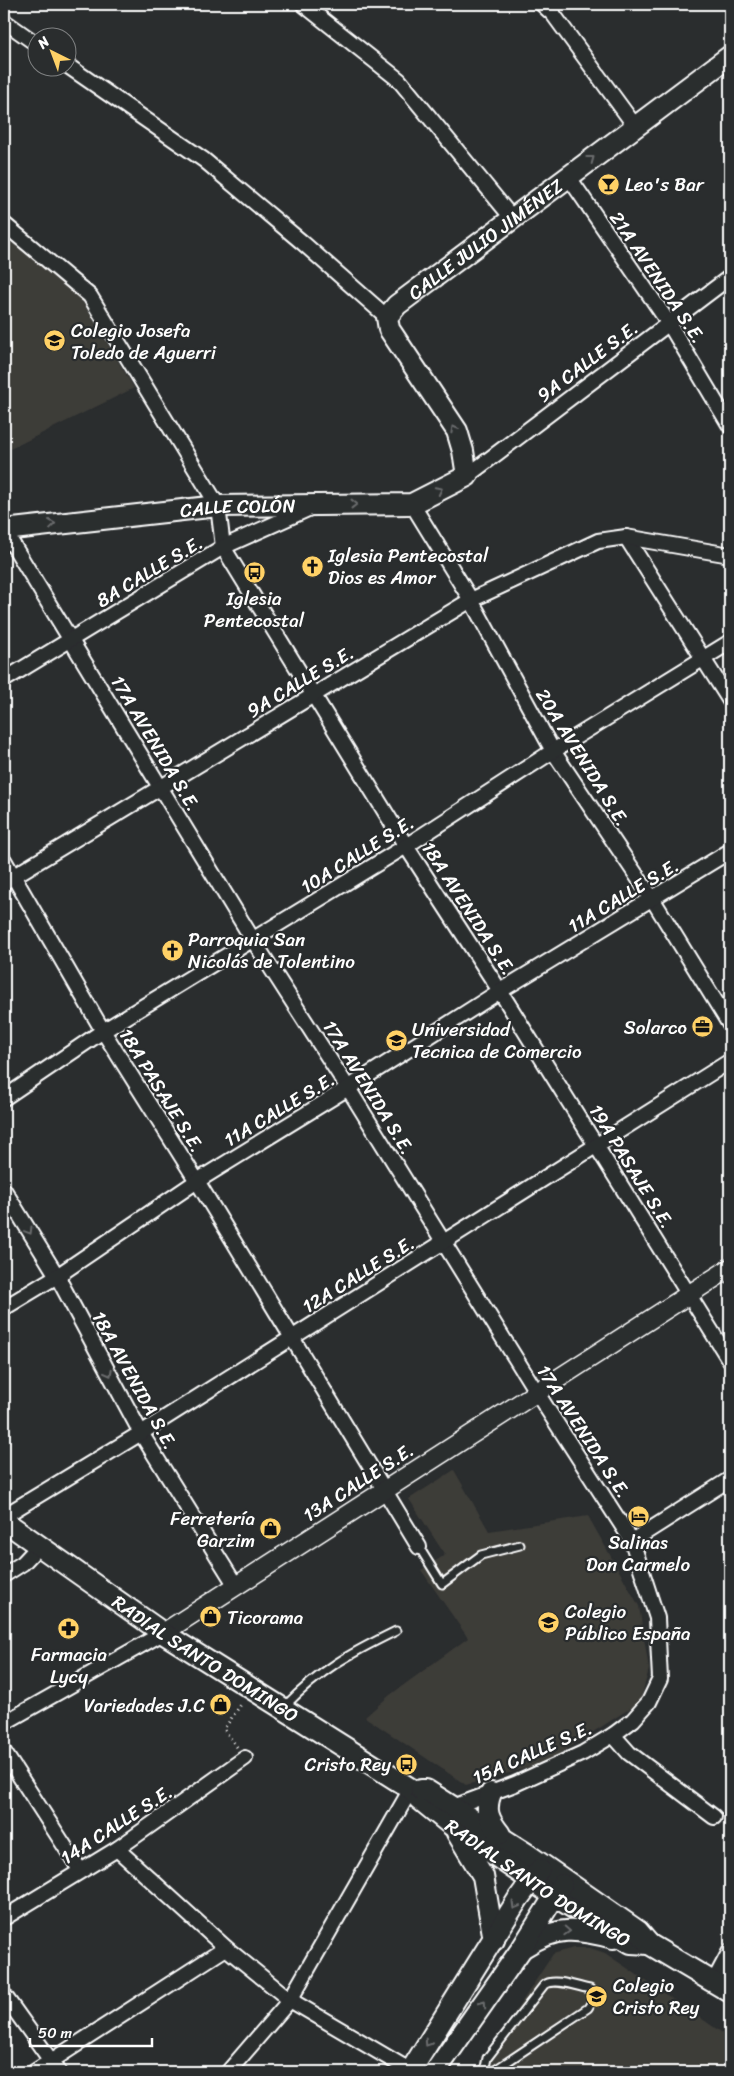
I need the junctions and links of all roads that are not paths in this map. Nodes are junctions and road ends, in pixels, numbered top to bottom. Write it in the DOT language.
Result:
graph roads {
  1 [pos="303,4"];
  2 [pos="542,4"];
  3 [pos="4,21"];
  4 [pos="28,38"];
  5 [pos="730,56"];
  6 [pos="78,73"];
  7 [pos="635,126"];
  8 [pos="568,176"];
  9 [pos="513,219"];
  10 [pos="4,224"];
  11 [pos="730,277"];
  12 [pos="387,317"];
  13 [pos="668,322"];
  14 [pos="730,426"];
  15 [pos="467,476"];
  16 [pos="318,504"];
  17 [pos="412,504"];
  18 [pos="218,506"];
  19 [pos="4,530"];
  20 [pos="626,537"];
  21 [pos="224,547"];
  22 [pos="730,555"];
  23 [pos="471,600"];
  24 [pos="71,640"];
  25 [pos="730,642"];
  26 [pos="703,660"];
  27 [pos="4,680"];
  28 [pos="315,694"];
  29 [pos="730,702"];
  30 [pos="552,751"];
  31 [pos="162,786"];
  32 [pos="406,846"];
  33 [pos="730,852"];
  34 [pos="4,860"];
  35 [pos="8,879"];
  36 [pos="654,900"];
  37 [pos="253,940"];
  38 [pos="500,991"];
  39 [pos="730,1026"];
  40 [pos="103,1031"];
  41 [pos="730,1062"];
  42 [pos="348,1088"];
  43 [pos="4,1098"];
  44 [pos="596,1144"];
  45 [pos="196,1181"];
  46 [pos="4,1190"];
  47 [pos="444,1242"];
  48 [pos="730,1268"];
  49 [pos="57,1276"];
  50 [pos="690,1294"];
  51 [pos="4,1308"];
  52 [pos="291,1338"];
  53 [pos="730,1361"];
  54 [pos="536,1393"];
  55 [pos="141,1433"];
  56 [pos="730,1479"];
  57 [pos="383,1492"];
  58 [pos="4,1516"];
  59 [pos="4,1521"];
  60 [pos="632,1541"];
  61 [pos="520,1545"];
  62 [pos="38,1547"];
  63 [pos="419,1547"];
  64 [pos="4,1575"];
  65 [pos="236,1586"];
  66 [pos="396,1632"];
  67 [pos="163,1633"];
  68 [pos="660,1679"];
  69 [pos="284,1708"];
  70 [pos="4,1723"];
  71 [pos="613,1735"];
  72 [pos="4,1752"];
  73 [pos="245,1758"];
  74 [pos="411,1789"];
  75 [pos="491,1793"];
  76 [pos="452,1816"];
  77 [pos="714,1817"];
  78 [pos="504,1840"];
  79 [pos="117,1849"];
  80 [pos="80,1870"];
  81 [pos="538,1873"];
  82 [pos="559,1888"];
  83 [pos="4,1918"];
  84 [pos="494,1940"];
  85 [pos="640,1943"];
  86 [pos="226,1948"];
  87 [pos="522,1948"];
  88 [pos="730,1951"];
  89 [pos="722,1987"];
  90 [pos="4,1995"];
  91 [pos="290,2000"];
  92 [pos="55,2067"];
  93 [pos="34,2072"];
  94 [pos="228,2072"];
  95 [pos="411,2072"];
  96 [pos="435,2072"];
  97 [pos="484,2072"];
  98 [pos="492,2072"];
  1 -- 9 [label="street"];
  2 -- 7 [label="street"];
  3 -- 4 [label="street"];
  5 -- 7 [label="main road, CALLE JULIO JIMÉNEZ"];
  6 -- 12 [label="street"];
  8 -- 7 [label="main road, CALLE JULIO JIMÉNEZ, one-way"];
  8 -- 9 [label="main road, CALLE JULIO JIMÉNEZ"];
  8 -- 13 [label="street, 21A AVENIDA S.E."];
  9 -- 12 [label="main road, CALLE JULIO JIMÉNEZ"];
  10 -- 18 [label="street"];
  11 -- 13 [label="street, 9A CALLE S.E."];
  15 -- 12 [label="main road, one-way"];
  13 -- 14 [label="street, 21A AVENIDA S.E."];
  13 -- 15 [label="street, 9A CALLE S.E."];
  17 -- 15 [label="main road, CALLE COLÓN, one-way"];
  16 -- 17 [label="main road, CALLE COLÓN, one-way"];
  16 -- 18 [label="main road, CALLE COLÓN"];
  16 -- 21 [label="street, 8A CALLE S.E."];
  17 -- 23 [label="street, 20A AVENIDA S.E."];
  19 -- 18 [label="main road, CALLE COLÓN, one-way"];
  18 -- 21 [label="street, 18A AVENIDA S.E."];
  19 -- 24 [label="street, 17A AVENIDA S.E."];
  20 -- 22 [label="street, 9A CALLE S.E."];
  20 -- 23 [label="street, 9A CALLE S.E."];
  20 -- 26 [label="street"];
  21 -- 24 [label="street, 8A CALLE S.E."];
  21 -- 28 [label="street, 18A AVENIDA S.E."];
  23 -- 28 [label="street, 9A CALLE S.E."];
  23 -- 30 [label="street, 20A AVENIDA S.E."];
  24 -- 27 [label="street, 8A CALLE S.E."];
  24 -- 31 [label="street, 17A AVENIDA S.E."];
  25 -- 26 [label="street, 10A CALLE S.E."];
  26 -- 29 [label="street"];
  26 -- 30 [label="street, 10A CALLE S.E."];
  28 -- 31 [label="street, 9A CALLE S.E."];
  28 -- 32 [label="street, 18A AVENIDA S.E."];
  30 -- 32 [label="street, 10A CALLE S.E."];
  30 -- 36 [label="street, 20A AVENIDA S.E."];
  31 -- 35 [label="street, 9A CALLE S.E."];
  31 -- 37 [label="street, 17A AVENIDA S.E."];
  32 -- 37 [label="street, 10A CALLE S.E."];
  32 -- 38 [label="street, 18A AVENIDA S.E."];
  33 -- 36 [label="street, 11A CALLE S.E."];
  34 -- 35 [label="street, 18A PASAJE S.E."];
  35 -- 40 [label="street, 18A PASAJE S.E."];
  36 -- 38 [label="street, 11A CALLE S.E."];
  36 -- 39 [label="street, 20A AVENIDA S.E."];
  37 -- 40 [label="street, 10A CALLE S.E."];
  37 -- 42 [label="street, 17A AVENIDA S.E."];
  38 -- 42 [label="street, 11A CALLE S.E."];
  38 -- 44 [label="street, 19A PASAJE S.E."];
  40 -- 43 [label="street, 10A CALLE S.E."];
  40 -- 45 [label="street, 18A PASAJE S.E."];
  41 -- 44 [label="street, 12A CALLE S.E."];
  42 -- 45 [label="street, 11A CALLE S.E."];
  42 -- 47 [label="street, 17A AVENIDA S.E."];
  44 -- 47 [label="street, 12A CALLE S.E."];
  44 -- 50 [label="street, 19A PASAJE S.E."];
  45 -- 49 [label="street, 11A CALLE S.E."];
  45 -- 52 [label="street, 18A PASAJE S.E."];
  46 -- 49 [label="street, 18A AVENIDA S.E., one-way"];
  47 -- 52 [label="street, 12A CALLE S.E."];
  47 -- 54 [label="street, 17A AVENIDA S.E."];
  48 -- 50 [label="street, 13A CALLE S.E."];
  49 -- 51 [label="street, 11A CALLE S.E."];
  49 -- 55 [label="street, 18A AVENIDA S.E., one-way"];
  50 -- 53 [label="street, 19A PASAJE S.E."];
  50 -- 54 [label="street, 13A CALLE S.E."];
  52 -- 55 [label="street, 12A CALLE S.E."];
  52 -- 57 [label="street"];
  54 -- 57 [label="street, 13A CALLE S.E."];
  54 -- 60 [label="street, 17A AVENIDA S.E."];
  55 -- 58 [label="street, 12A CALLE S.E."];
  55 -- 65 [label="street, 18A AVENIDA S.E."];
  56 -- 60 [label="street"];
  57 -- 63 [label="street"];
  57 -- 65 [label="street, 13A CALLE S.E."];
  59 -- 62 [label="main road, RADIAL SANTO DOMINGO"];
  60 -- 68 [label="street, 17A AVENIDA S.E."];
  61 -- 63 [label="lane"];
  62 -- 64 [label="street"];
  62 -- 67 [label="main road, RADIAL SANTO DOMINGO"];
  65 -- 67 [label="street, 13A CALLE S.E."];
  66 -- 69 [label="lane"];
  67 -- 69 [label="main road, RADIAL SANTO DOMINGO"];
  67 -- 70 [label="street, 13A CALLE S.E."];
  68 -- 71 [label="street, 15A CALLE S.E."];
  69 -- 74 [label="main road, RADIAL SANTO DOMINGO"];
  71 -- 75 [label="street, 15A CALLE S.E."];
  71 -- 77 [label="street"];
  72 -- 80 [label="street"];
  73 -- 79 [label="street, 14A CALLE S.E."];
  74 -- 76 [label="main road, RADIAL SANTO DOMINGO"];
  74 -- 91 [label="street"];
  75 -- 76 [label="street, 15A CALLE S.E."];
  75 -- 78 [label="main road"];
  76 -- 78 [label="main road, RADIAL SANTO DOMINGO"];
  76 -- 81 [label="main road, RADIAL SANTO DOMINGO"];
  76 -- 84 [label="main road"];
  78 -- 81 [label="main road, RADIAL SANTO DOMINGO"];
  79 -- 80 [label="street, 14A CALLE S.E."];
  79 -- 86 [label="street"];
  80 -- 83 [label="street, 14A CALLE S.E."];
  81 -- 82 [label="main road, RADIAL SANTO DOMINGO"];
  81 -- 84 [label="main road, one-way"];
  82 -- 85 [label="main road, RADIAL SANTO DOMINGO"];
  82 -- 87 [label="main road"];
  84 -- 95 [label="main road, one-way"];
  87 -- 85 [label="main road, one-way"];
  85 -- 89 [label="main road, RADIAL SANTO DOMINGO"];
  86 -- 91 [label="street"];
  86 -- 92 [label="street"];
  96 -- 87 [label="main road, one-way"];
  88 -- 89 [label="street"];
  90 -- 92 [label="street"];
  91 -- 94 [label="street"];
  91 -- 95 [label="street"];
  92 -- 93 [label="street"];
  97 -- 98 [label="lane"];
}
